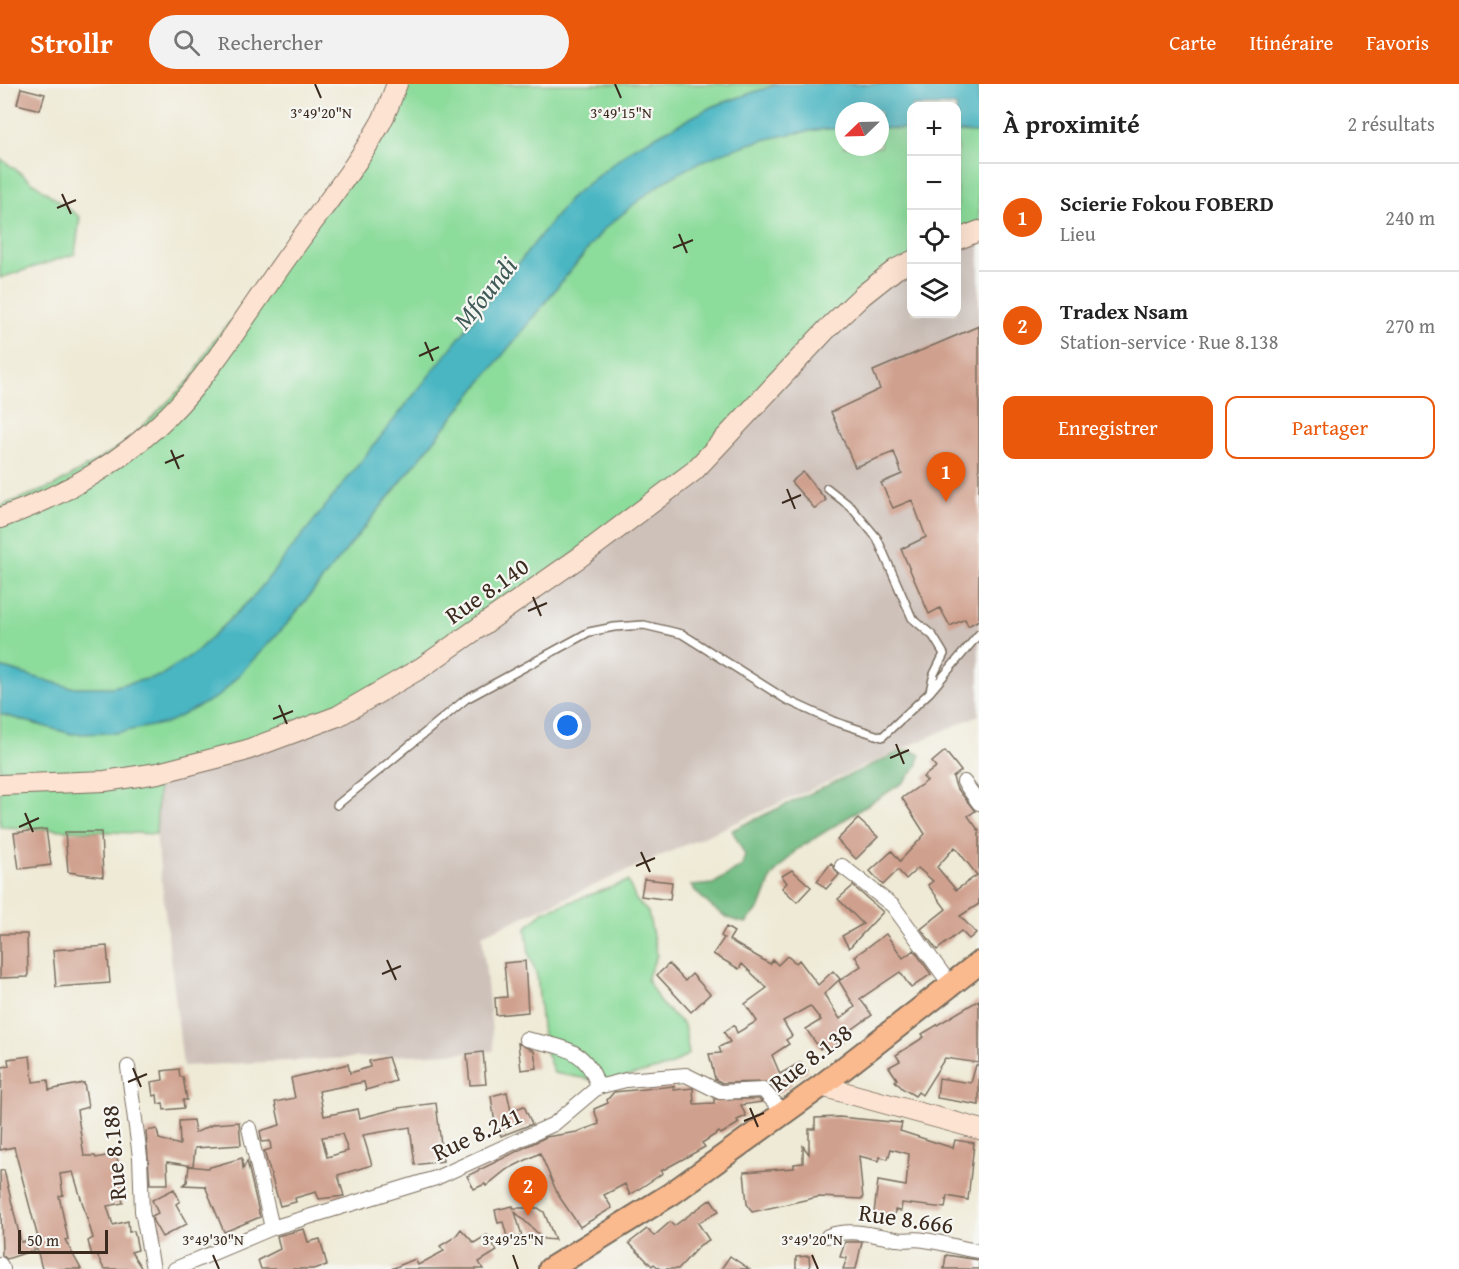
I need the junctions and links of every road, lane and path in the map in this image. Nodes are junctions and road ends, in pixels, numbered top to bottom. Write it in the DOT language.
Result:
graph roads {
  1 [pos="397,84"];
  2 [pos="979,231"];
  3 [pos="961,238"];
  4 [pos="907,264"];
  5 [pos="827,488"];
  6 [pos="0,518"];
  7 [pos="979,634"];
  8 [pos="930,692"];
  9 [pos="964,782"];
  10 [pos="0,785"];
  11 [pos="979,803"];
  12 [pos="338,806"];
  13 [pos="842,866"];
  14 [pos="979,963"];
  15 [pos="950,984"];
  16 [pos="526,1039"];
  17 [pos="128,1067"];
  18 [pos="821,1086"];
  19 [pos="598,1087"];
  20 [pos="784,1113"];
  21 [pos="249,1128"];
  22 [pos="979,1129"];
  23 [pos="272,1228"];
  24 [pos="828,1236"];
  25 [pos="979,1251"];
  26 [pos="0,1264"];
  27 [pos="3,1269"];
  28 [pos="153,1269"];
  29 [pos="175,1269"];
  30 [pos="549,1269"];
  1 -- 6 [label="main road"];
  2 -- 3 [label="main road"];
  4 -- 10 [label="main road, Rue 8.140"];
  5 -- 8 [label="lane"];
  7 -- 8 [label="lane"];
  8 -- 12 [label="lane"];
  9 -- 11 [label="street"];
  13 -- 15 [label="street"];
  14 -- 15 [label="main road, Rue 8.138"];
  15 -- 18 [label="main road, Rue 8.138"];
  16 -- 19 [label="street"];
  17 -- 28 [label="street, Rue 8.188"];
  18 -- 20 [label="main road, Rue 8.138"];
  18 -- 22 [label="main road"];
  19 -- 20 [label="street, Rue 8.241"];
  19 -- 23 [label="street, Rue 8.241"];
  20 -- 30 [label="main road, Rue 8.138"];
  21 -- 23 [label="street"];
  23 -- 29 [label="street, Rue 8.241"];
  24 -- 25 [label="street, Rue 8.666"];
  26 -- 27 [label="street"];
}
